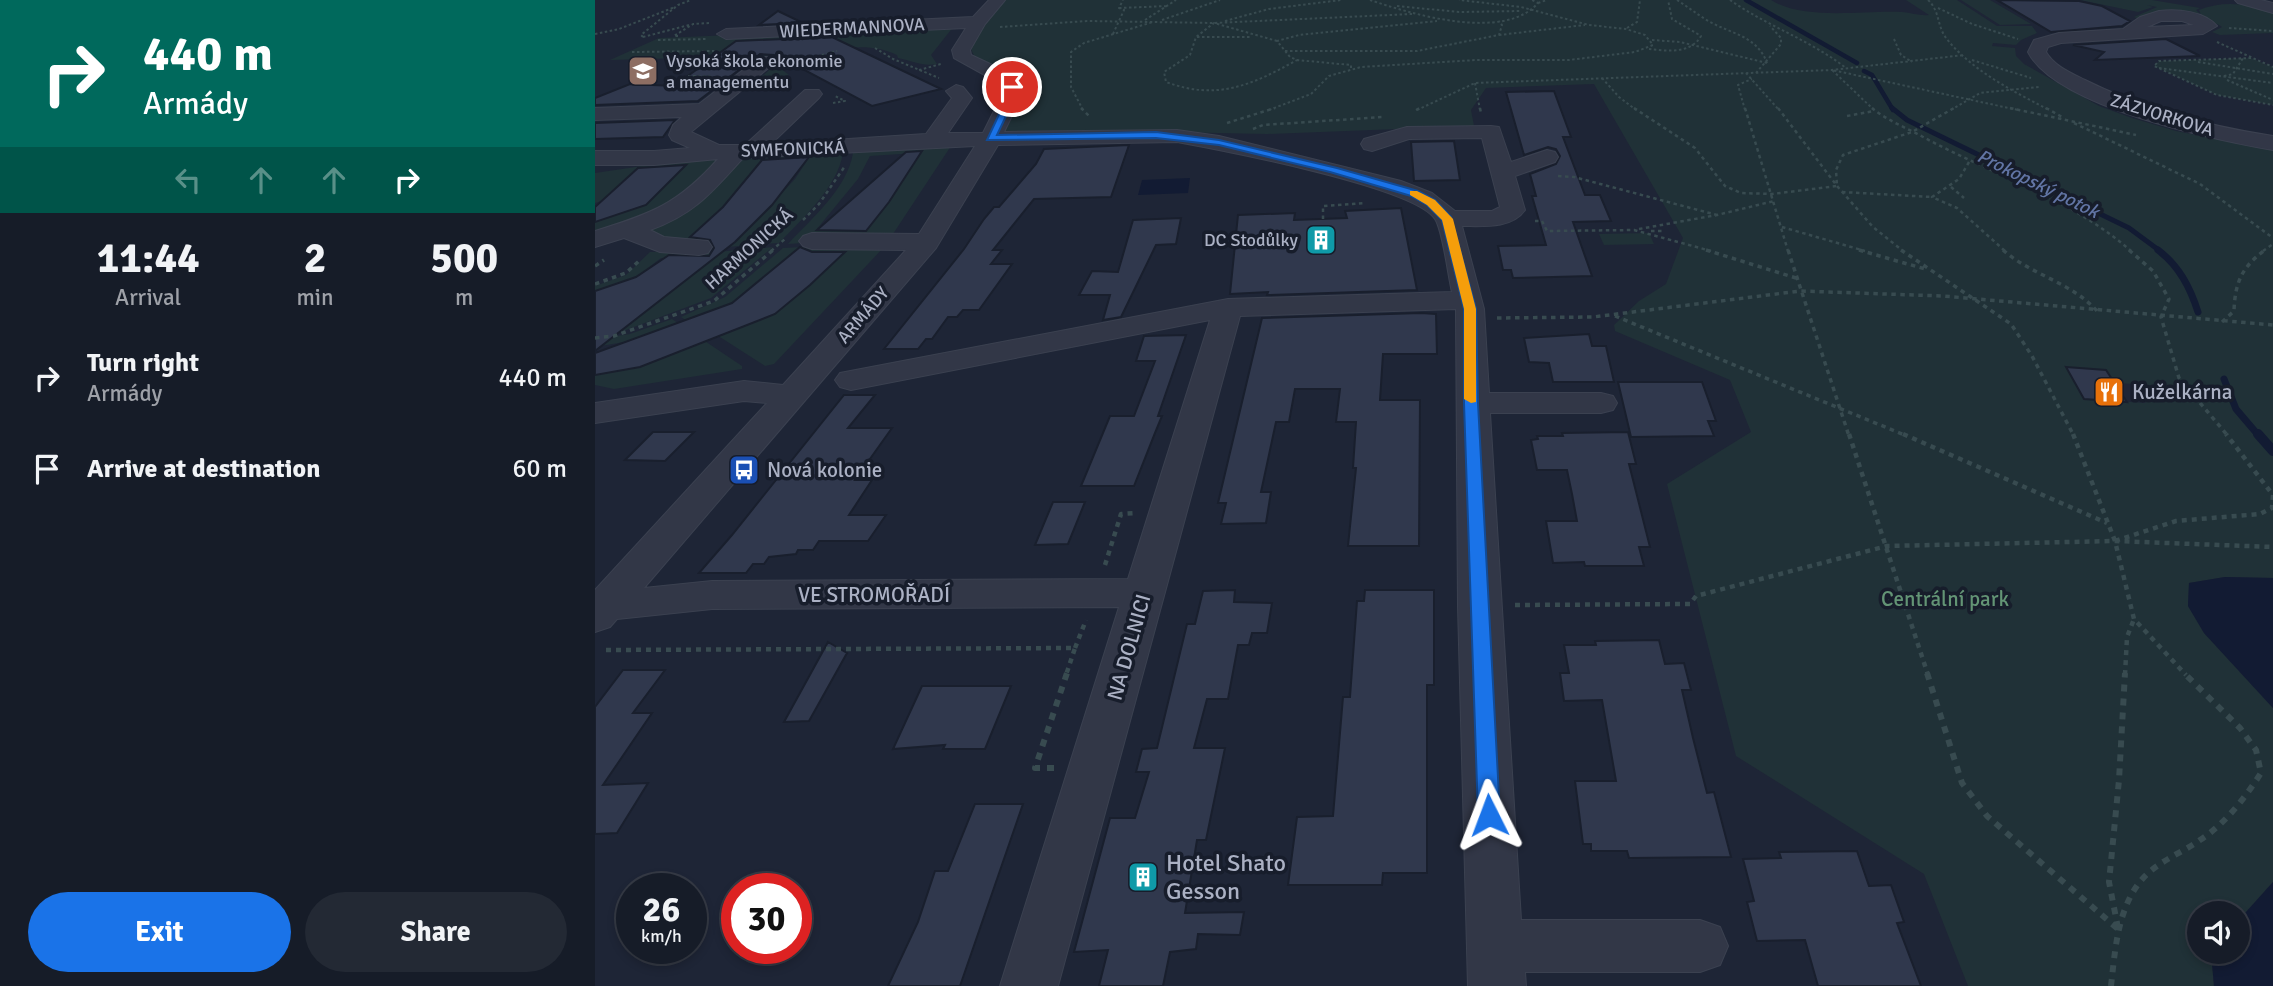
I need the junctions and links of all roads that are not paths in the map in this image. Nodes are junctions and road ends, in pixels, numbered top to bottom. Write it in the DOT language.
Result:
graph roads {
  1 [pos="997,0"];
  2 [pos="2242,0"];
  3 [pos="2273,8"];
  4 [pos="987,25"];
  5 [pos="720,29"];
  6 [pos="2133,29"];
  7 [pos="766,61"];
  8 [pos="950,85"];
  9 [pos="812,93"];
  10 [pos="703,110"];
  11 [pos="595,114"];
  12 [pos="991,138"];
  13 [pos="933,140"];
  14 [pos="2273,143"];
  15 [pos="1372,144"];
  16 [pos="735,151"];
  17 [pos="1547,157"];
  18 [pos="595,158"];
  19 [pos="1503,172"];
  20 [pos="1531,182"];
  21 [pos="1496,218"];
  22 [pos="1448,219"];
  23 [pos="624,229"];
  24 [pos="798,236"];
  25 [pos="595,239"];
  26 [pos="927,242"];
  27 [pos="1504,244"];
  28 [pos="699,247"];
  29 [pos="1469,304"];
  30 [pos="1228,308"];
  31 [pos="851,380"];
  32 [pos="1471,403"];
  33 [pos="1601,403"];
  34 [pos="785,404"];
  35 [pos="595,413"];
  36 [pos="1145,593"];
  37 [pos="602,624"];
  38 [pos="1700,946"];
  39 [pos="1496,966"];
  40 [pos="1029,986"];
  1 -- 4 [label="street, ARMÁDY"];
  2 -- 3 [label="street"];
  4 -- 5 [label="street, WIEDERMANNOVA"];
  4 -- 12 [label="street, ARMÁDY"];
  6 -- 14 [label="street, ZÁZVORKOVA"];
  7 -- 10 [label="street"];
  8 -- 13 [label="street"];
  9 -- 16 [label="street"];
  10 -- 11 [label="street"];
  10 -- 16 [label="street"];
  12 -- 13 [label="street, SYMFONICKÁ"];
  12 -- 22 [label="street, SYMFONICKÁ"];
  12 -- 26 [label="street, ARMÁDY"];
  13 -- 16 [label="street, SYMFONICKÁ"];
  15 -- 19 [label="street"];
  16 -- 18 [label="street, SYMFONICKÁ"];
  16 -- 23 [label="street"];
  17 -- 19 [label="street"];
  19 -- 20 [label="street"];
  19 -- 21 [label="street"];
  21 -- 22 [label="street"];
  21 -- 27 [label="street"];
  22 -- 29 [label="street"];
  23 -- 25 [label="street"];
  23 -- 28 [label="street"];
  24 -- 26 [label="street"];
  26 -- 34 [label="street, ARMÁDY"];
  29 -- 30 [label="street"];
  29 -- 32 [label="street"];
  30 -- 31 [label="street"];
  30 -- 36 [label="street, NA DOLNICI"];
  32 -- 33 [label="street"];
  32 -- 39 [label="street"];
  34 -- 35 [label="street"];
  34 -- 37 [label="street, ARMÁDY"];
  36 -- 37 [label="street, VE STROMOŘADÍ"];
  36 -- 40 [label="street, NA DOLNICI"];
  38 -- 39 [label="street"];
}
